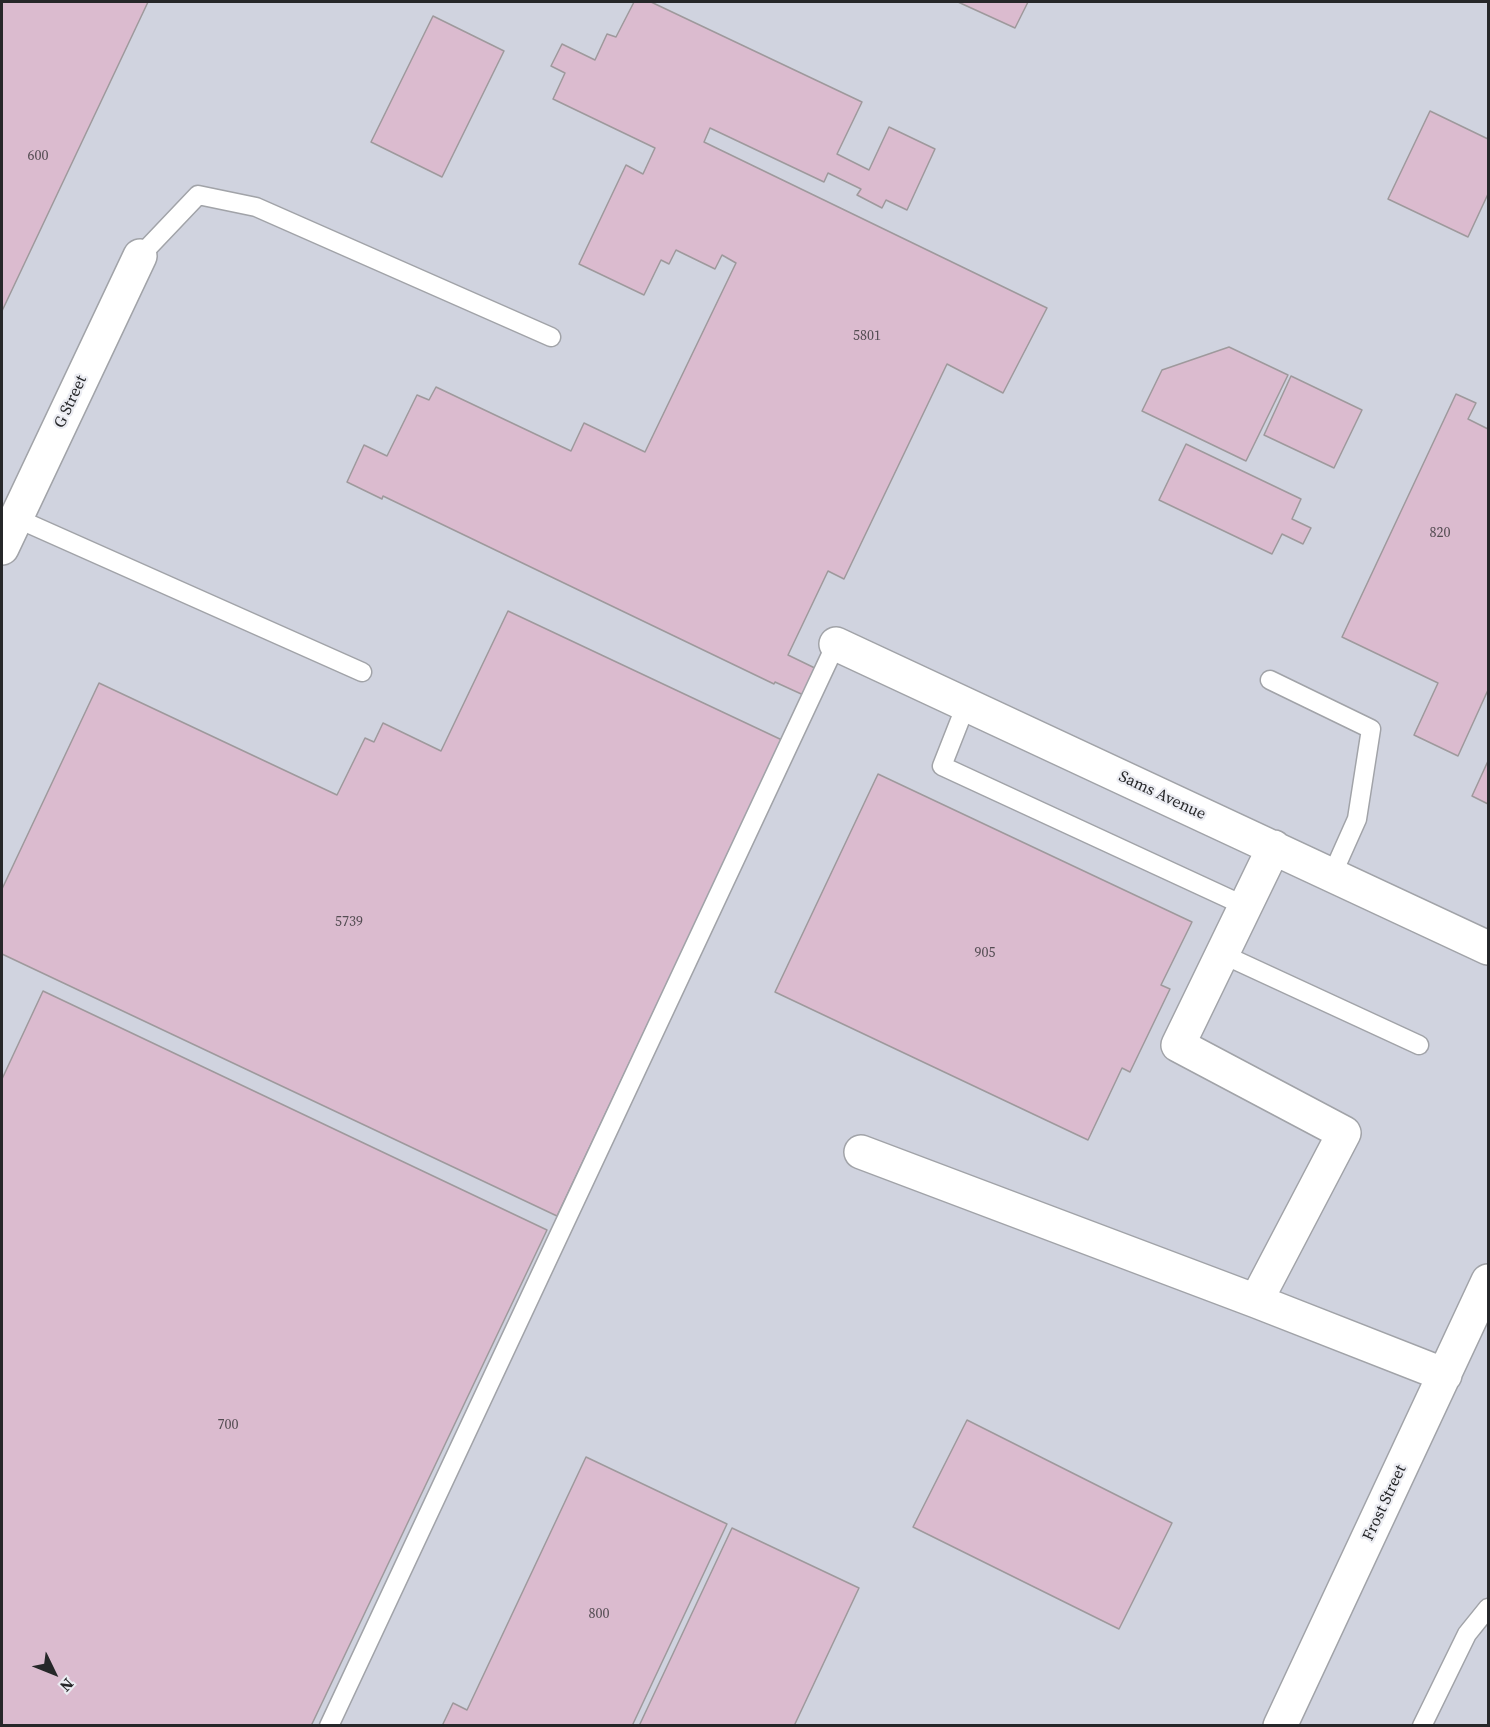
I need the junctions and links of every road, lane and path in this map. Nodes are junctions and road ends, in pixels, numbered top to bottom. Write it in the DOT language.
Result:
graph roads {
  1 [pos="140,256"];
  2 [pos="551,337"];
  3 [pos="16,518"];
  4 [pos="2,548"];
  5 [pos="836,644"];
  6 [pos="362,672"];
  7 [pos="1270,680"];
  8 [pos="966,705"];
  9 [pos="1274,847"];
  10 [pos="1332,874"];
  11 [pos="1245,906"];
  12 [pos="1488,948"];
  13 [pos="1222,954"];
  14 [pos="1419,1045"];
  15 [pos="861,1152"];
  16 [pos="1488,1281"];
  17 [pos="1256,1301"];
  18 [pos="1445,1375"];
  19 [pos="1488,1608"];
  20 [pos="329,1725"];
  21 [pos="1280,1725"];
  22 [pos="1422,1725"];
  1 -- 2 [label="lane"];
  1 -- 3 [label="street, G Street"];
  3 -- 4 [label="street, G Street"];
  3 -- 6 [label="lane"];
  5 -- 8 [label="street, Sams Avenue"];
  5 -- 20 [label="lane"];
  7 -- 10 [label="lane"];
  8 -- 9 [label="street, Sams Avenue"];
  8 -- 11 [label="lane"];
  9 -- 10 [label="street, Sams Avenue"];
  9 -- 11 [label="street"];
  10 -- 12 [label="street, Sams Avenue"];
  11 -- 13 [label="street"];
  13 -- 14 [label="lane"];
  13 -- 17 [label="street"];
  15 -- 17 [label="street"];
  16 -- 18 [label="street, Frost Street"];
  17 -- 18 [label="street"];
  18 -- 21 [label="street, Frost Street"];
  19 -- 22 [label="lane"];
}
